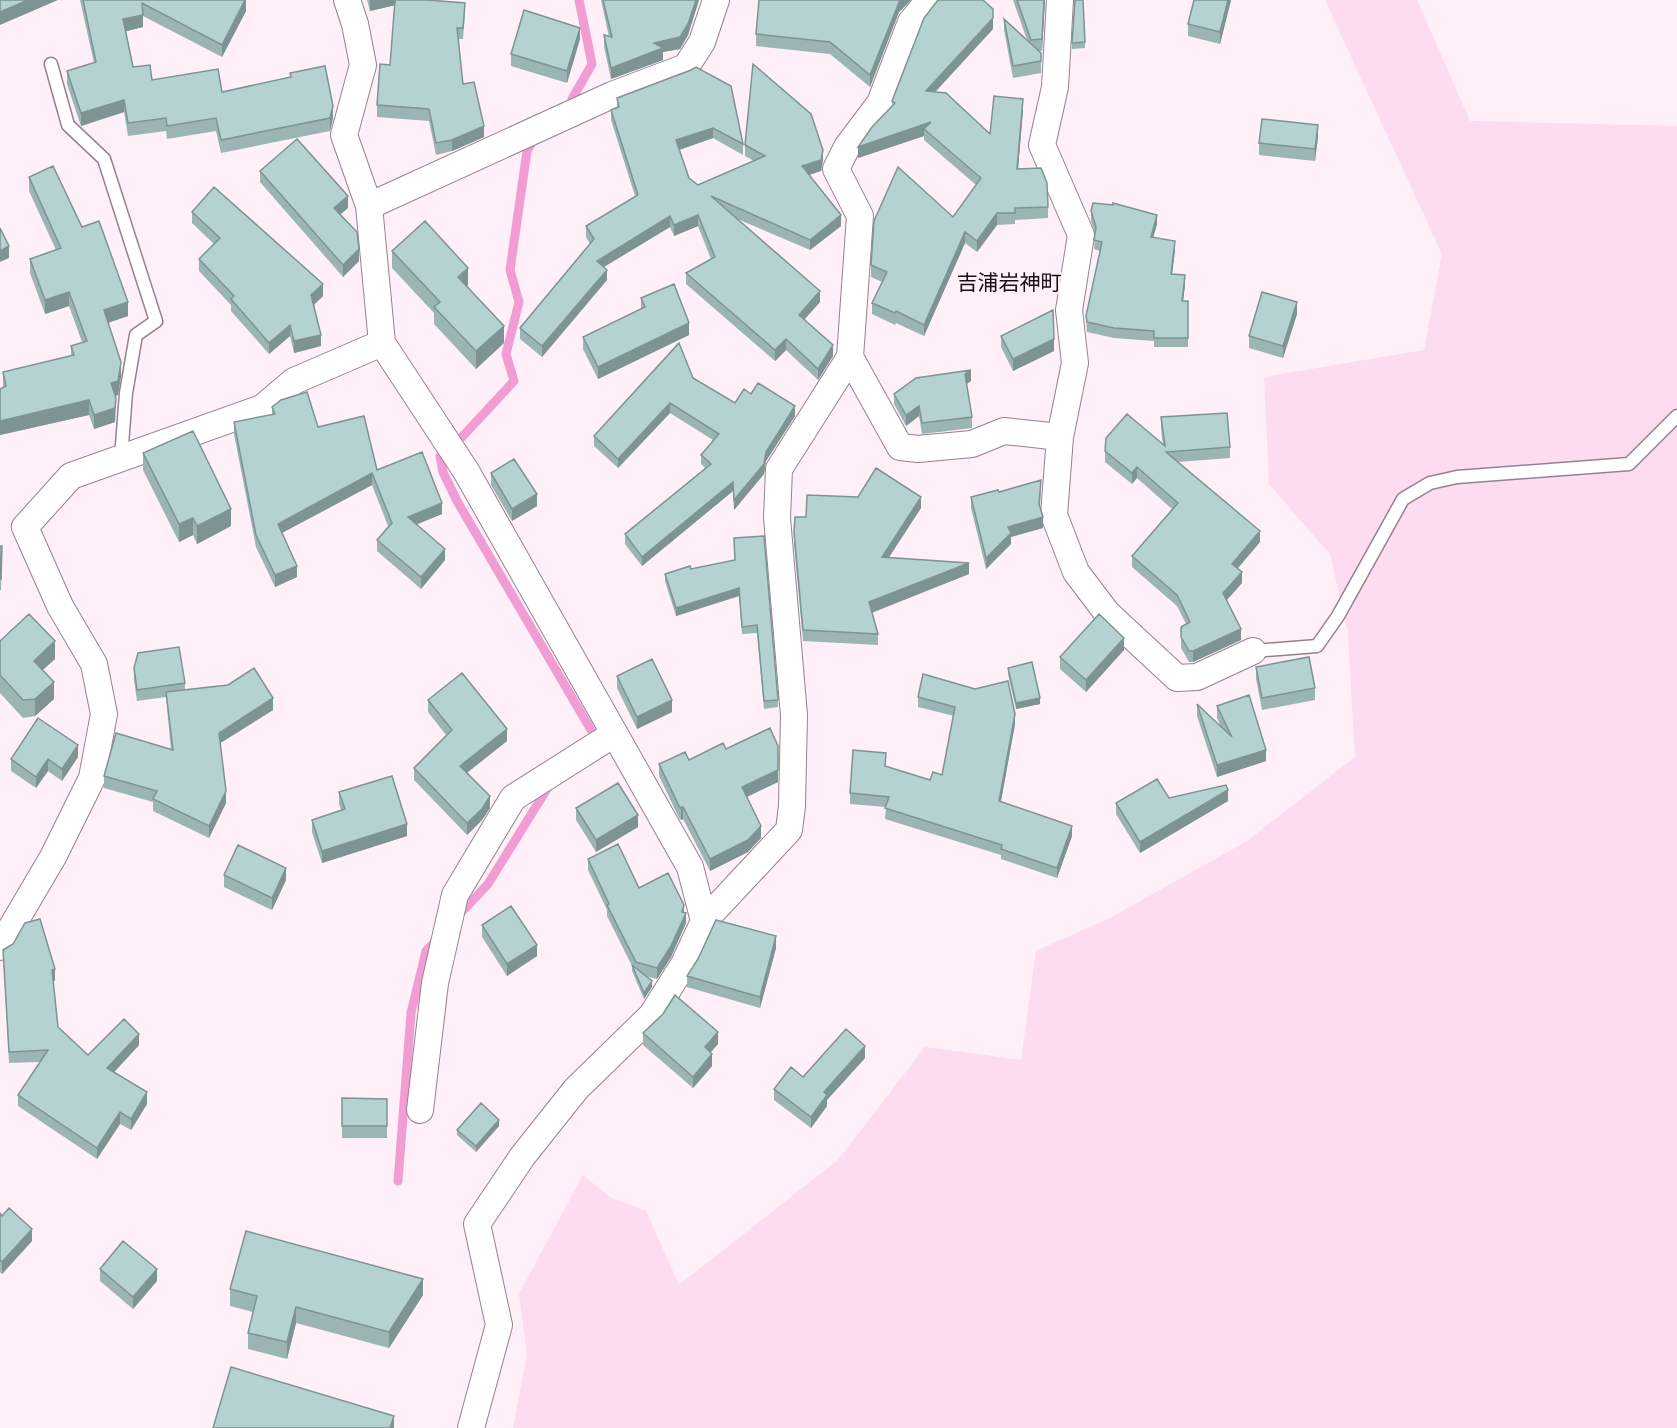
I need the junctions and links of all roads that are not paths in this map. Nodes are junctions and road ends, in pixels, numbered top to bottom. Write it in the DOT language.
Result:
graph roads {
  1 [pos="347,0"];
  2 [pos="716,0"];
  3 [pos="929,0"];
  4 [pos="1060,0"];
  5 [pos="51,64"];
  6 [pos="369,206"];
  7 [pos="382,343"];
  8 [pos="850,357"];
  9 [pos="1677,416"];
  10 [pos="1060,437"];
  11 [pos="121,458"];
  12 [pos="1254,651"];
  13 [pos="614,734"];
  14 [pos="704,921"];
  15 [pos="0,947"];
  16 [pos="420,1110"];
  17 [pos="471,1428"];
  1 -- 6 [label="street"];
  2 -- 6 [label="street"];
  3 -- 8 [label="street"];
  4 -- 10 [label="street"];
  5 -- 11 [label="lane"];
  6 -- 7 [label="street"];
  7 -- 11 [label="street"];
  7 -- 13 [label="street"];
  8 -- 10 [label="street"];
  8 -- 14 [label="street"];
  9 -- 12 [label="lane"];
  10 -- 12 [label="street"];
  11 -- 15 [label="street"];
  13 -- 14 [label="street"];
  13 -- 16 [label="street"];
  14 -- 17 [label="street"];
}
